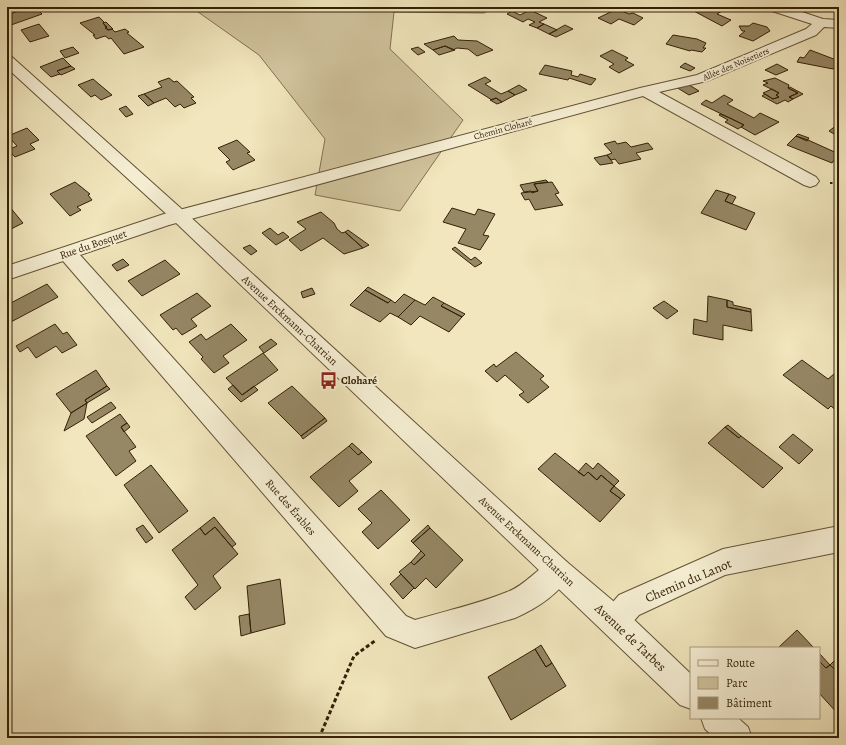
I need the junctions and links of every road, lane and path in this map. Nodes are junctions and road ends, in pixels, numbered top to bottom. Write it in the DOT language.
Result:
graph roads {
  1 [pos="774,7"];
  2 [pos="821,23"];
  3 [pos="839,24"];
  4 [pos="7,60"];
  5 [pos="645,91"];
  6 [pos="810,181"];
  7 [pos="180,216"];
  8 [pos="67,253"];
  9 [pos="7,273"];
  10 [pos="839,539"];
  11 [pos="558,570"];
  12 [pos="589,598"];
  13 [pos="615,621"];
  14 [pos="396,626"];
  15 [pos="690,693"];
  16 [pos="717,719"];
  17 [pos="319,738"];
  18 [pos="737,738"];
  1 -- 2 [label="street"];
  2 -- 3 [label="street"];
  2 -- 5 [label="street, Allée des Noisetiers"];
  4 -- 7 [label="street, Avenue Erckmann-Chatrian"];
  5 -- 6 [label="street"];
  5 -- 7 [label="street, Chemin Cloharé"];
  7 -- 8 [label="street, Rue du Bosquet"];
  7 -- 11 [label="street, Avenue Erckmann-Chatrian"];
  8 -- 9 [label="street, Rue du Bosquet"];
  8 -- 14 [label="street, Rue des Érables"];
  10 -- 13 [label="street, Chemin du Lanot"];
  11 -- 12 [label="street, Avenue Erckmann-Chatrian"];
  11 -- 14 [label="street, Rue des Érables"];
  12 -- 13 [label="street, Avenue de Tarbes"];
  13 -- 15 [label="street, Avenue de Tarbes"];
  14 -- 17 [label="path"];
  16 -- 18 [label="street"];
}
